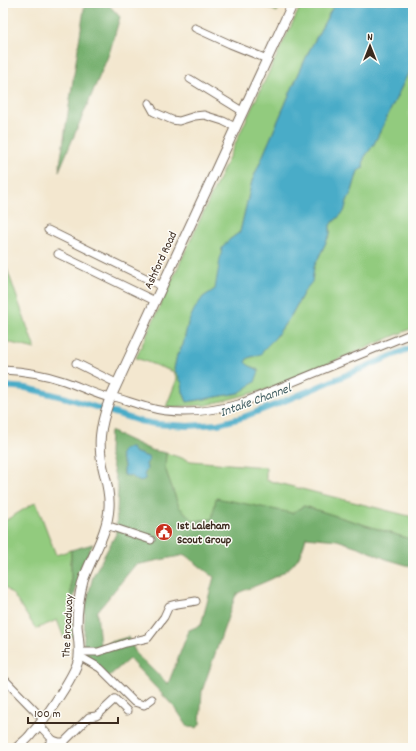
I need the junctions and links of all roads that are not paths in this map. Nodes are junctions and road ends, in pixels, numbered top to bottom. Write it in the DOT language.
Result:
graph roads {
  1 [pos="293,3"];
  2 [pos="195,28"];
  3 [pos="267,59"];
  4 [pos="190,79"];
  5 [pos="150,103"];
  6 [pos="242,111"];
  7 [pos="235,127"];
  8 [pos="48,230"];
  9 [pos="58,254"];
  10 [pos="162,286"];
  11 [pos="155,301"];
  12 [pos="413,333"];
  13 [pos="76,363"];
  14 [pos="3,370"];
  15 [pos="116,383"];
  16 [pos="110,398"];
  17 [pos="102,420"];
  18 [pos="106,525"];
  19 [pos="151,540"];
  20 [pos="196,601"];
  21 [pos="79,654"];
  22 [pos="3,678"];
  23 [pos="152,699"];
  24 [pos="127,711"];
  25 [pos="41,722"];
  26 [pos="58,743"];
  27 [pos="17,748"];
  28 [pos="44,748"];
  1 -- 3 [label="main road, Ashford Road"];
  2 -- 3 [label="street"];
  3 -- 6 [label="main road, Ashford Road"];
  4 -- 6 [label="street"];
  5 -- 7 [label="street"];
  6 -- 7 [label="main road, Ashford Road"];
  7 -- 10 [label="main road, Ashford Road"];
  8 -- 10 [label="street"];
  9 -- 11 [label="street"];
  10 -- 11 [label="main road, Ashford Road"];
  11 -- 15 [label="main road, Ashford Road"];
  12 -- 16 [label="street"];
  13 -- 15 [label="street"];
  14 -- 16 [label="street"];
  15 -- 16 [label="main road, Ashford Road"];
  16 -- 17 [label="main road, Ashford Road"];
  17 -- 18 [label="main road, The Broadway"];
  18 -- 19 [label="street"];
  18 -- 21 [label="main road, The Broadway"];
  20 -- 21 [label="street"];
  21 -- 23 [label="street"];
  21 -- 25 [label="main road, The Broadway"];
  22 -- 25 [label="street"];
  24 -- 26 [label="street"];
  25 -- 26 [label="street"];
  25 -- 27 [label="main road, The Broadway"];
  26 -- 28 [label="street"];
}
